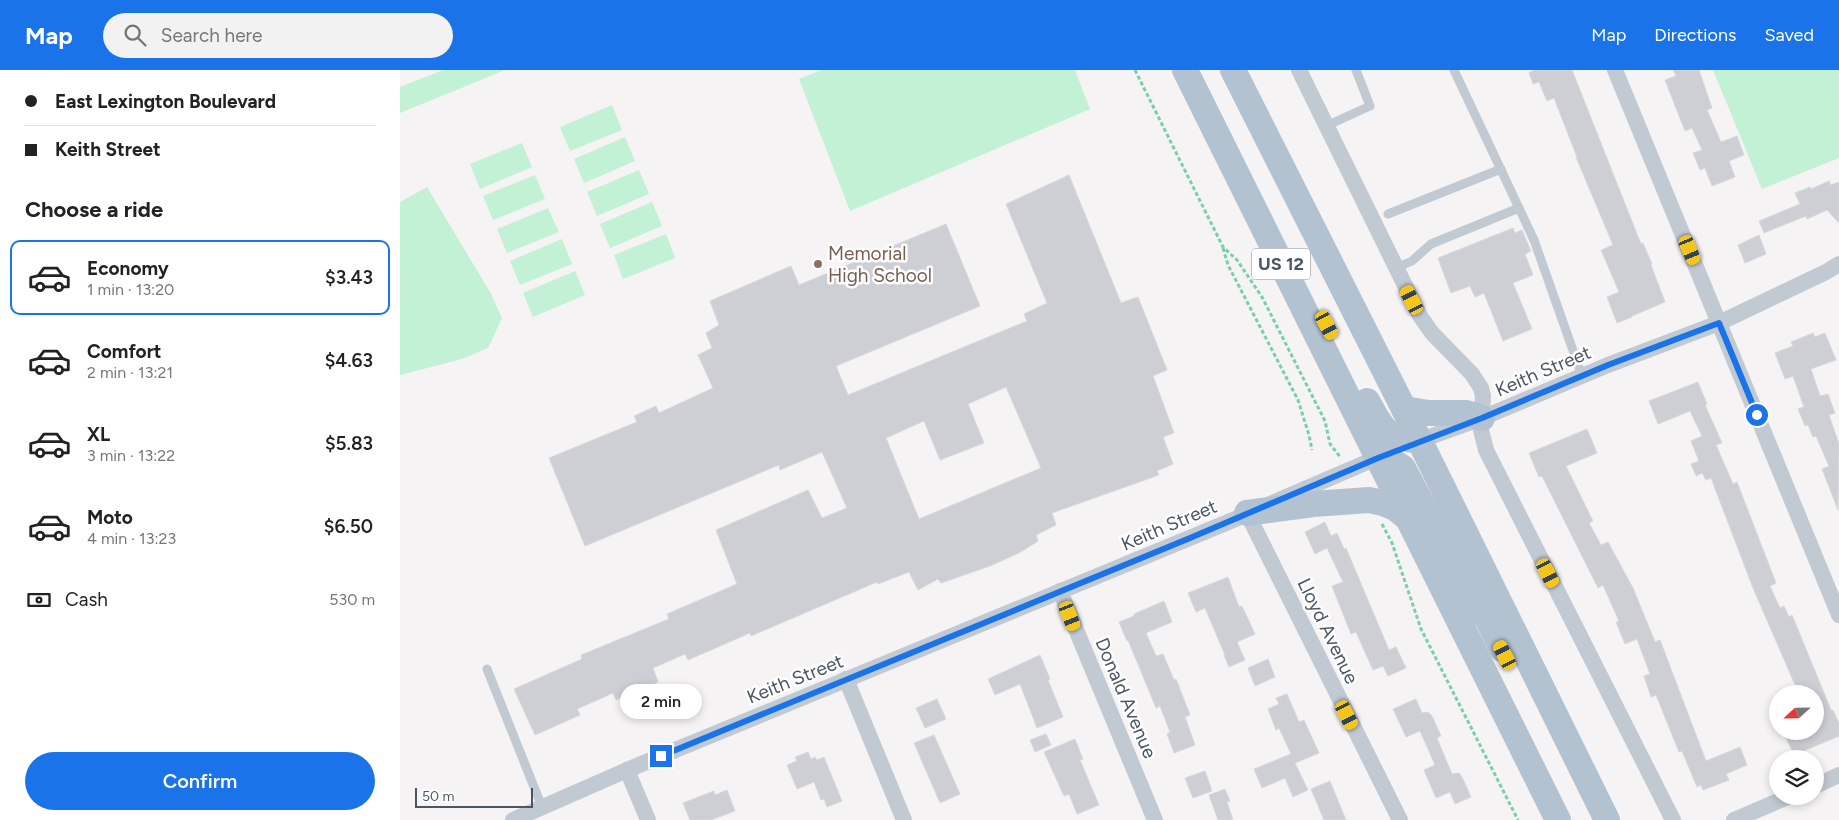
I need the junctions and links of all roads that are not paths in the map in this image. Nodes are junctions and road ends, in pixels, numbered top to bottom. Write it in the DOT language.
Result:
graph roads {
  1 [pos="1185,70"];
  2 [pos="1233,70"];
  3 [pos="1299,70"];
  4 [pos="1356,70"];
  5 [pos="1454,70"];
  6 [pos="1615,70"];
  7 [pos="1326,126"];
  8 [pos="1500,169"];
  9 [pos="1519,208"];
  10 [pos="1388,214"];
  11 [pos="1263,227"];
  12 [pos="1839,264"];
  13 [pos="1396,268"];
  14 [pos="1719,323"];
  15 [pos="1582,376"];
  16 [pos="1404,409"];
  17 [pos="1482,418"];
  18 [pos="1419,441"];
  19 [pos="1378,458"];
  20 [pos="1248,513"];
  21 [pos="1409,518"];
  22 [pos="1060,591"];
  23 [pos="1839,615"];
  24 [pos="487,668"];
  25 [pos="846,680"];
  26 [pos="627,770"];
  27 [pos="1839,775"];
  28 [pos="1824,782"];
  29 [pos="1769,805"];
  30 [pos="542,807"];
  31 [pos="513,820"];
  32 [pos="648,820"];
  33 [pos="904,820"];
  34 [pos="1156,820"];
  35 [pos="1400,820"];
  36 [pos="1558,820"];
  37 [pos="1588,820"];
  38 [pos="1607,820"];
  39 [pos="1673,820"];
  40 [pos="1734,820"];
  1 -- 11 [label="main road, US 12"];
  2 -- 16 [label="main road, US 12"];
  3 -- 7 [label="street"];
  4 -- 7 [label="lane"];
  5 -- 8 [label="lane"];
  6 -- 14 [label="street"];
  7 -- 13 [label="street"];
  8 -- 9 [label="lane"];
  8 -- 10 [label="lane"];
  9 -- 13 [label="lane"];
  9 -- 15 [label="lane"];
  11 -- 18 [label="main road"];
  11 -- 19 [label="main road, US 12"];
  12 -- 14 [label="street, Keith Street"];
  13 -- 17 [label="street"];
  14 -- 15 [label="street, Keith Street"];
  14 -- 23 [label="street"];
  15 -- 17 [label="street, Keith Street"];
  16 -- 17 [label="main road"];
  16 -- 18 [label="main road, US 12"];
  17 -- 18 [label="street, Keith Street"];
  17 -- 39 [label="street"];
  18 -- 19 [label="street, Keith Street"];
  18 -- 38 [label="main road, US 12"];
  19 -- 20 [label="street, Keith Street"];
  19 -- 21 [label="main road, US 12"];
  19 -- 37 [label="main road"];
  20 -- 21 [label="main road"];
  20 -- 22 [label="street, Keith Street"];
  20 -- 35 [label="street, Lloyd Avenue"];
  21 -- 36 [label="main road, US 12"];
  22 -- 25 [label="street, Keith Street"];
  22 -- 34 [label="street, Donald Avenue"];
  24 -- 30 [label="lane"];
  25 -- 26 [label="street, Keith Street"];
  25 -- 33 [label="street"];
  26 -- 30 [label="street, Keith Street"];
  26 -- 32 [label="street"];
  27 -- 28 [label="street"];
  29 -- 40 [label="street"];
  30 -- 31 [label="street, Keith Street"];
}
